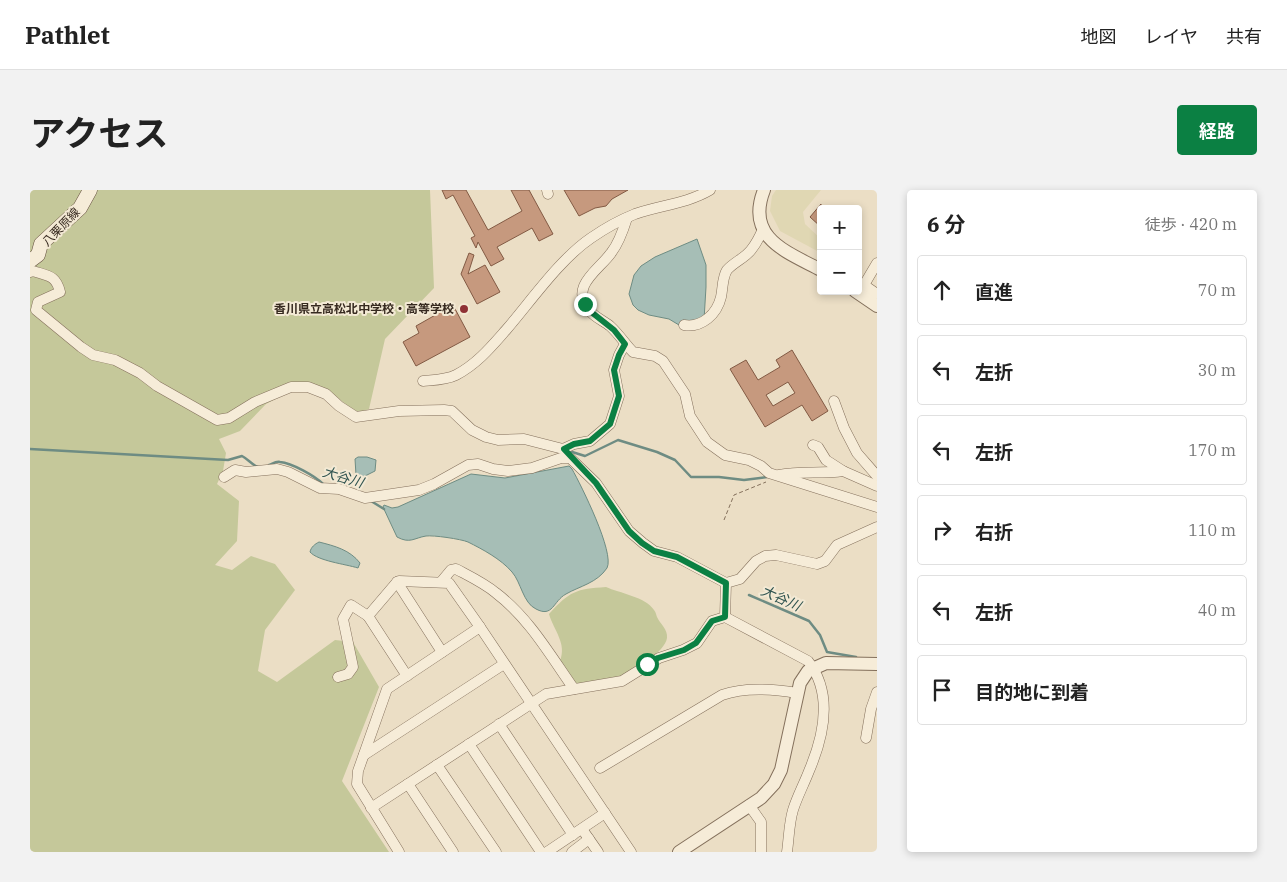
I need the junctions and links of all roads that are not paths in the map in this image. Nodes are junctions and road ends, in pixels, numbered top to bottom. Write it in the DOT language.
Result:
graph roads {
  1 [pos="90,190"];
  2 [pos="710,190"];
  3 [pos="760,191"];
  4 [pos="626,218"];
  5 [pos="764,229"];
  6 [pos="30,261"];
  7 [pos="877,263"];
  8 [pos="817,268"];
  9 [pos="30,272"];
  10 [pos="877,294"];
  11 [pos="862,295"];
  12 [pos="877,306"];
  13 [pos="684,325"];
  14 [pos="625,344"];
  15 [pos="423,381"];
  16 [pos="834,401"];
  17 [pos="814,445"];
  18 [pos="567,453"];
  19 [pos="843,471"];
  20 [pos="777,475"];
  21 [pos="877,476"];
  22 [pos="224,477"];
  23 [pos="877,486"];
  24 [pos="877,508"];
  25 [pos="877,527"];
  26 [pos="397,582"];
  27 [pos="441,582"];
  28 [pos="726,583"];
  29 [pos="368,616"];
  30 [pos="725,617"];
  31 [pos="480,627"];
  32 [pos="442,652"];
  33 [pos="504,664"];
  34 [pos="877,664"];
  35 [pos="813,668"];
  36 [pos="407,676"];
  37 [pos="338,677"];
  38 [pos="574,689"];
  39 [pos="877,692"];
  40 [pos="797,693"];
  41 [pos="531,703"];
  42 [pos="499,724"];
  43 [pos="866,738"];
  44 [pos="469,744"];
  45 [pos="364,755"];
  46 [pos="437,765"];
  47 [pos="600,768"];
  48 [pos="408,784"];
  49 [pos="749,806"];
  50 [pos="371,808"];
  51 [pos="605,813"];
  52 [pos="577,832"];
  53 [pos="589,839"];
  54 [pos="400,852"];
  55 [pos="453,852"];
  56 [pos="496,852"];
  57 [pos="541,852"];
  58 [pos="547,852"];
  59 [pos="572,852"];
  60 [pos="598,852"];
  61 [pos="631,852"];
  62 [pos="679,852"];
  63 [pos="761,852"];
  64 [pos="787,852"];
  1 -- 6 [label="main road, 八栗原線"];
  2 -- 4 [label="street"];
  3 -- 5 [label="street"];
  4 -- 14 [label="street"];
  4 -- 15 [label="street"];
  5 -- 8 [label="street"];
  5 -- 13 [label="street"];
  7 -- 10 [label="street"];
  9 -- 18 [label="street"];
  11 -- 12 [label="street"];
  14 -- 18 [label="street"];
  14 -- 20 [label="street"];
  16 -- 21 [label="street"];
  17 -- 19 [label="street"];
  18 -- 22 [label="street"];
  18 -- 28 [label="street"];
  19 -- 20 [label="street"];
  19 -- 23 [label="street"];
  20 -- 24 [label="street"];
  25 -- 28 [label="street"];
  26 -- 27 [label="street"];
  26 -- 29 [label="street"];
  26 -- 32 [label="street"];
  27 -- 31 [label="street"];
  27 -- 38 [label="street"];
  28 -- 30 [label="street"];
  29 -- 36 [label="street"];
  29 -- 37 [label="street"];
  30 -- 35 [label="street"];
  30 -- 38 [label="street"];
  31 -- 32 [label="street"];
  31 -- 33 [label="street"];
  32 -- 36 [label="street"];
  33 -- 41 [label="street"];
  33 -- 45 [label="street"];
  34 -- 35 [label="street"];
  35 -- 40 [label="street"];
  35 -- 64 [label="street"];
  36 -- 45 [label="street"];
  38 -- 41 [label="street"];
  39 -- 43 [label="street"];
  40 -- 47 [label="street"];
  40 -- 49 [label="street"];
  41 -- 42 [label="street"];
  41 -- 51 [label="street"];
  42 -- 44 [label="street"];
  42 -- 52 [label="street"];
  44 -- 46 [label="street"];
  44 -- 57 [label="street"];
  45 -- 50 [label="street"];
  46 -- 48 [label="street"];
  46 -- 56 [label="street"];
  48 -- 50 [label="street"];
  48 -- 55 [label="street"];
  49 -- 62 [label="street"];
  49 -- 63 [label="street"];
  50 -- 54 [label="street"];
  51 -- 52 [label="street"];
  51 -- 61 [label="street"];
  52 -- 53 [label="street"];
  52 -- 58 [label="street"];
  53 -- 59 [label="street"];
  53 -- 60 [label="street"];
}
